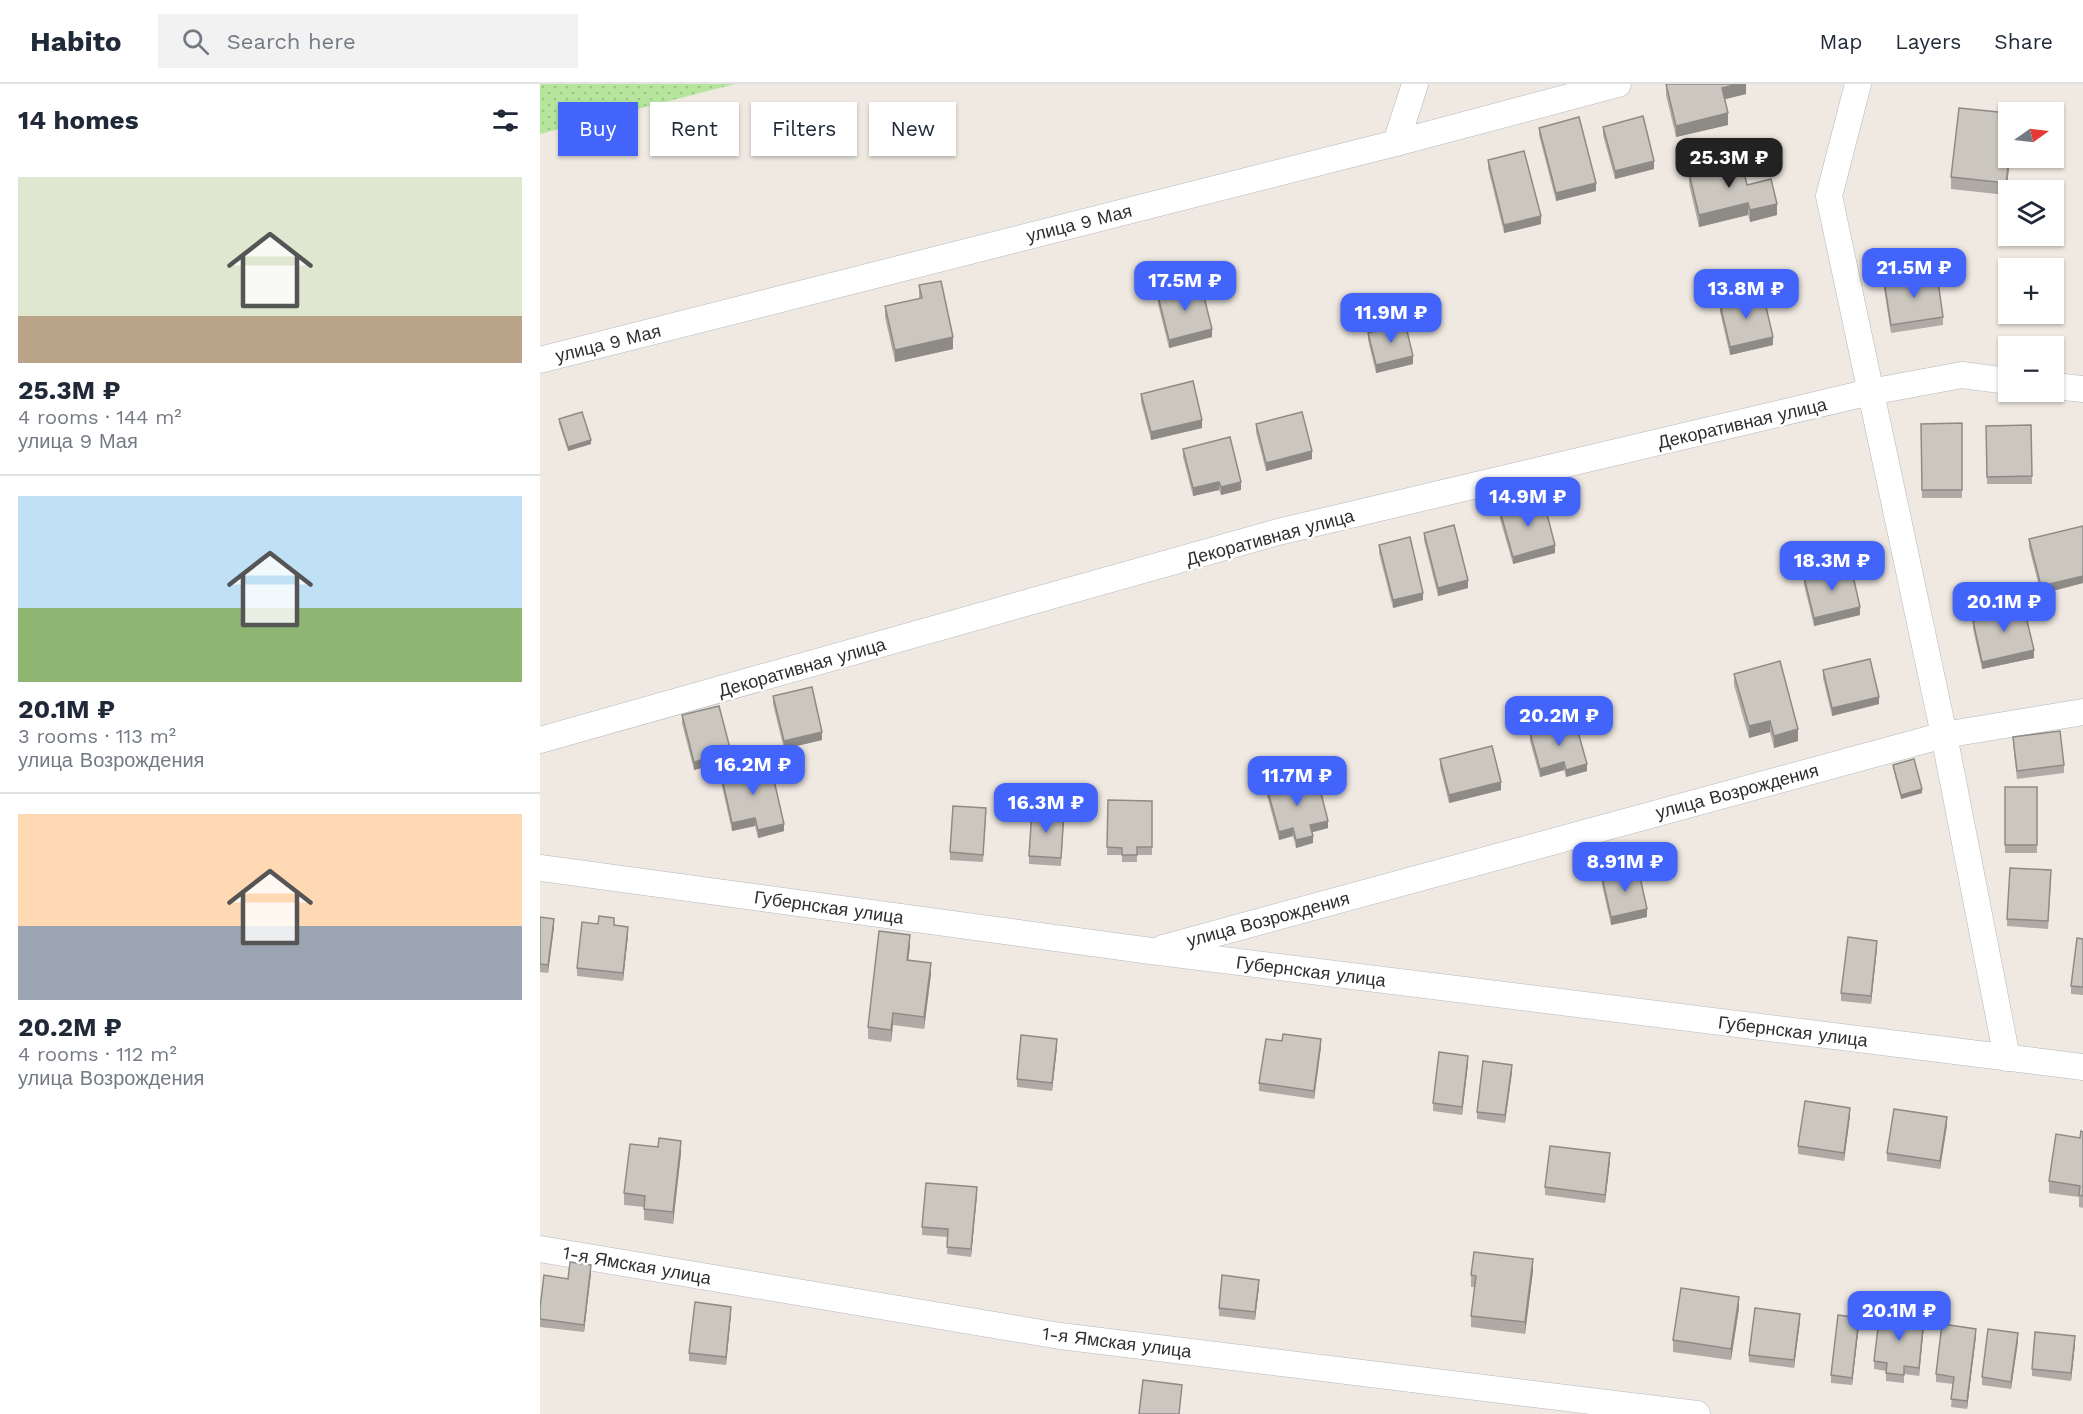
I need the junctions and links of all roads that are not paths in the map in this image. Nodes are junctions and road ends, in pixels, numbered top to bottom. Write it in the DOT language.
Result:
graph roads {
  1 [pos="1415,84"];
  2 [pos="1618,84"];
  3 [pos="1858,84"];
  4 [pos="1396,143"];
  5 [pos="540,360"];
  6 [pos="1998,380"];
  7 [pos="2064,387"];
  8 [pos="2083,389"];
  9 [pos="1869,392"];
  10 [pos="2083,712"];
  11 [pos="1944,735"];
  12 [pos="540,740"];
  13 [pos="540,868"];
  14 [pos="1151,951"];
  15 [pos="2007,1058"];
  16 [pos="2083,1067"];
  17 [pos="540,1249"];
  18 [pos="1697,1414"];
  1 -- 4 [label="street"];
  2 -- 4 [label="street, улица 9 Мая"];
  3 -- 9 [label="street"];
  4 -- 5 [label="street, улица 9 Мая"];
  6 -- 9 [label="street, Декоративная улица"];
  7 -- 8 [label="street"];
  9 -- 11 [label="street"];
  9 -- 12 [label="street, Декоративная улица"];
  10 -- 11 [label="street, улица Возрождения"];
  11 -- 14 [label="street, улица Возрождения"];
  11 -- 15 [label="street"];
  13 -- 14 [label="street, Губернская улица"];
  14 -- 15 [label="street, Губернская улица"];
  15 -- 16 [label="street, Губернская улица"];
  17 -- 18 [label="street, 1-я Ямская улица"];
}
